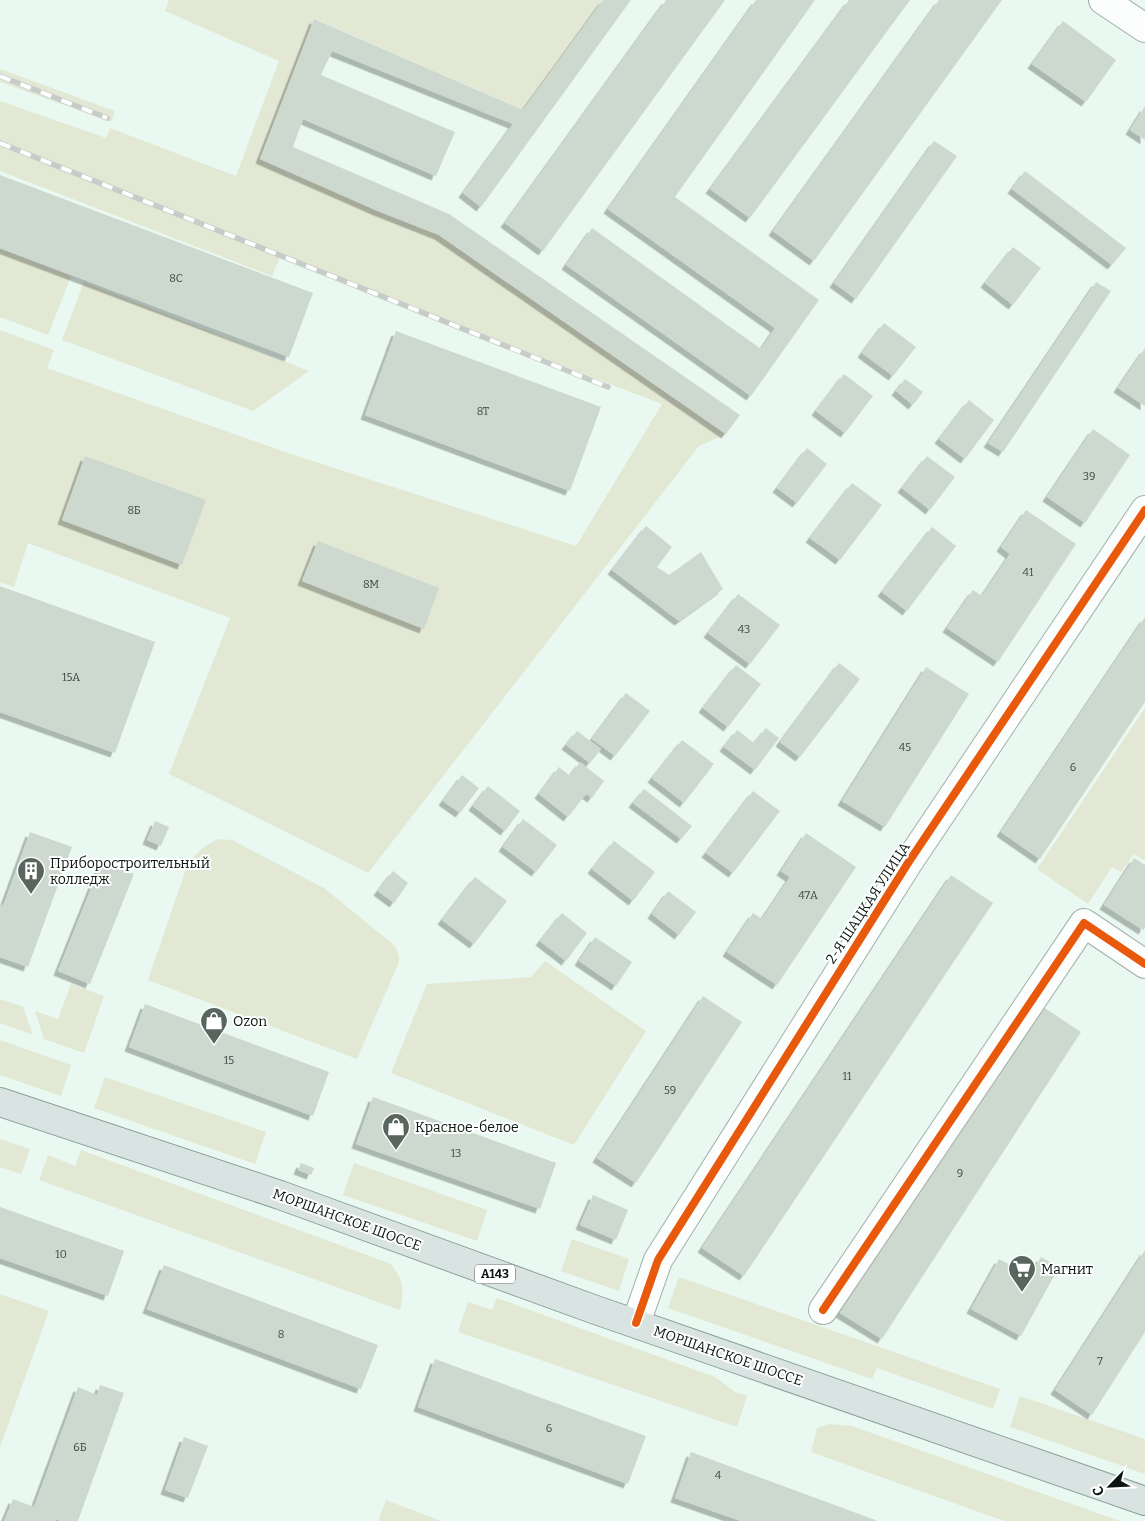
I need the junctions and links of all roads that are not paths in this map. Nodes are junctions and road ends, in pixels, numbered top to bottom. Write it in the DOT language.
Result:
graph roads {
  1 [pos="1104,0"];
  2 [pos="1145,28"];
  3 [pos="1145,510"];
  4 [pos="1145,964"];
  5 [pos="0,1102"];
  6 [pos="824,1310"];
  7 [pos="636,1323"];
  8 [pos="1145,1501"];
  1 -- 2 [label="street"];
  3 -- 7 [label="street, 2-Я ШАЦКАЯ УЛИЦА"];
  4 -- 6 [label="street"];
  5 -- 7 [label="main road, МОРШАНСКОЕ ШОССЕ / А143"];
  7 -- 8 [label="main road, МОРШАНСКОЕ ШОССЕ / А143"];
}
